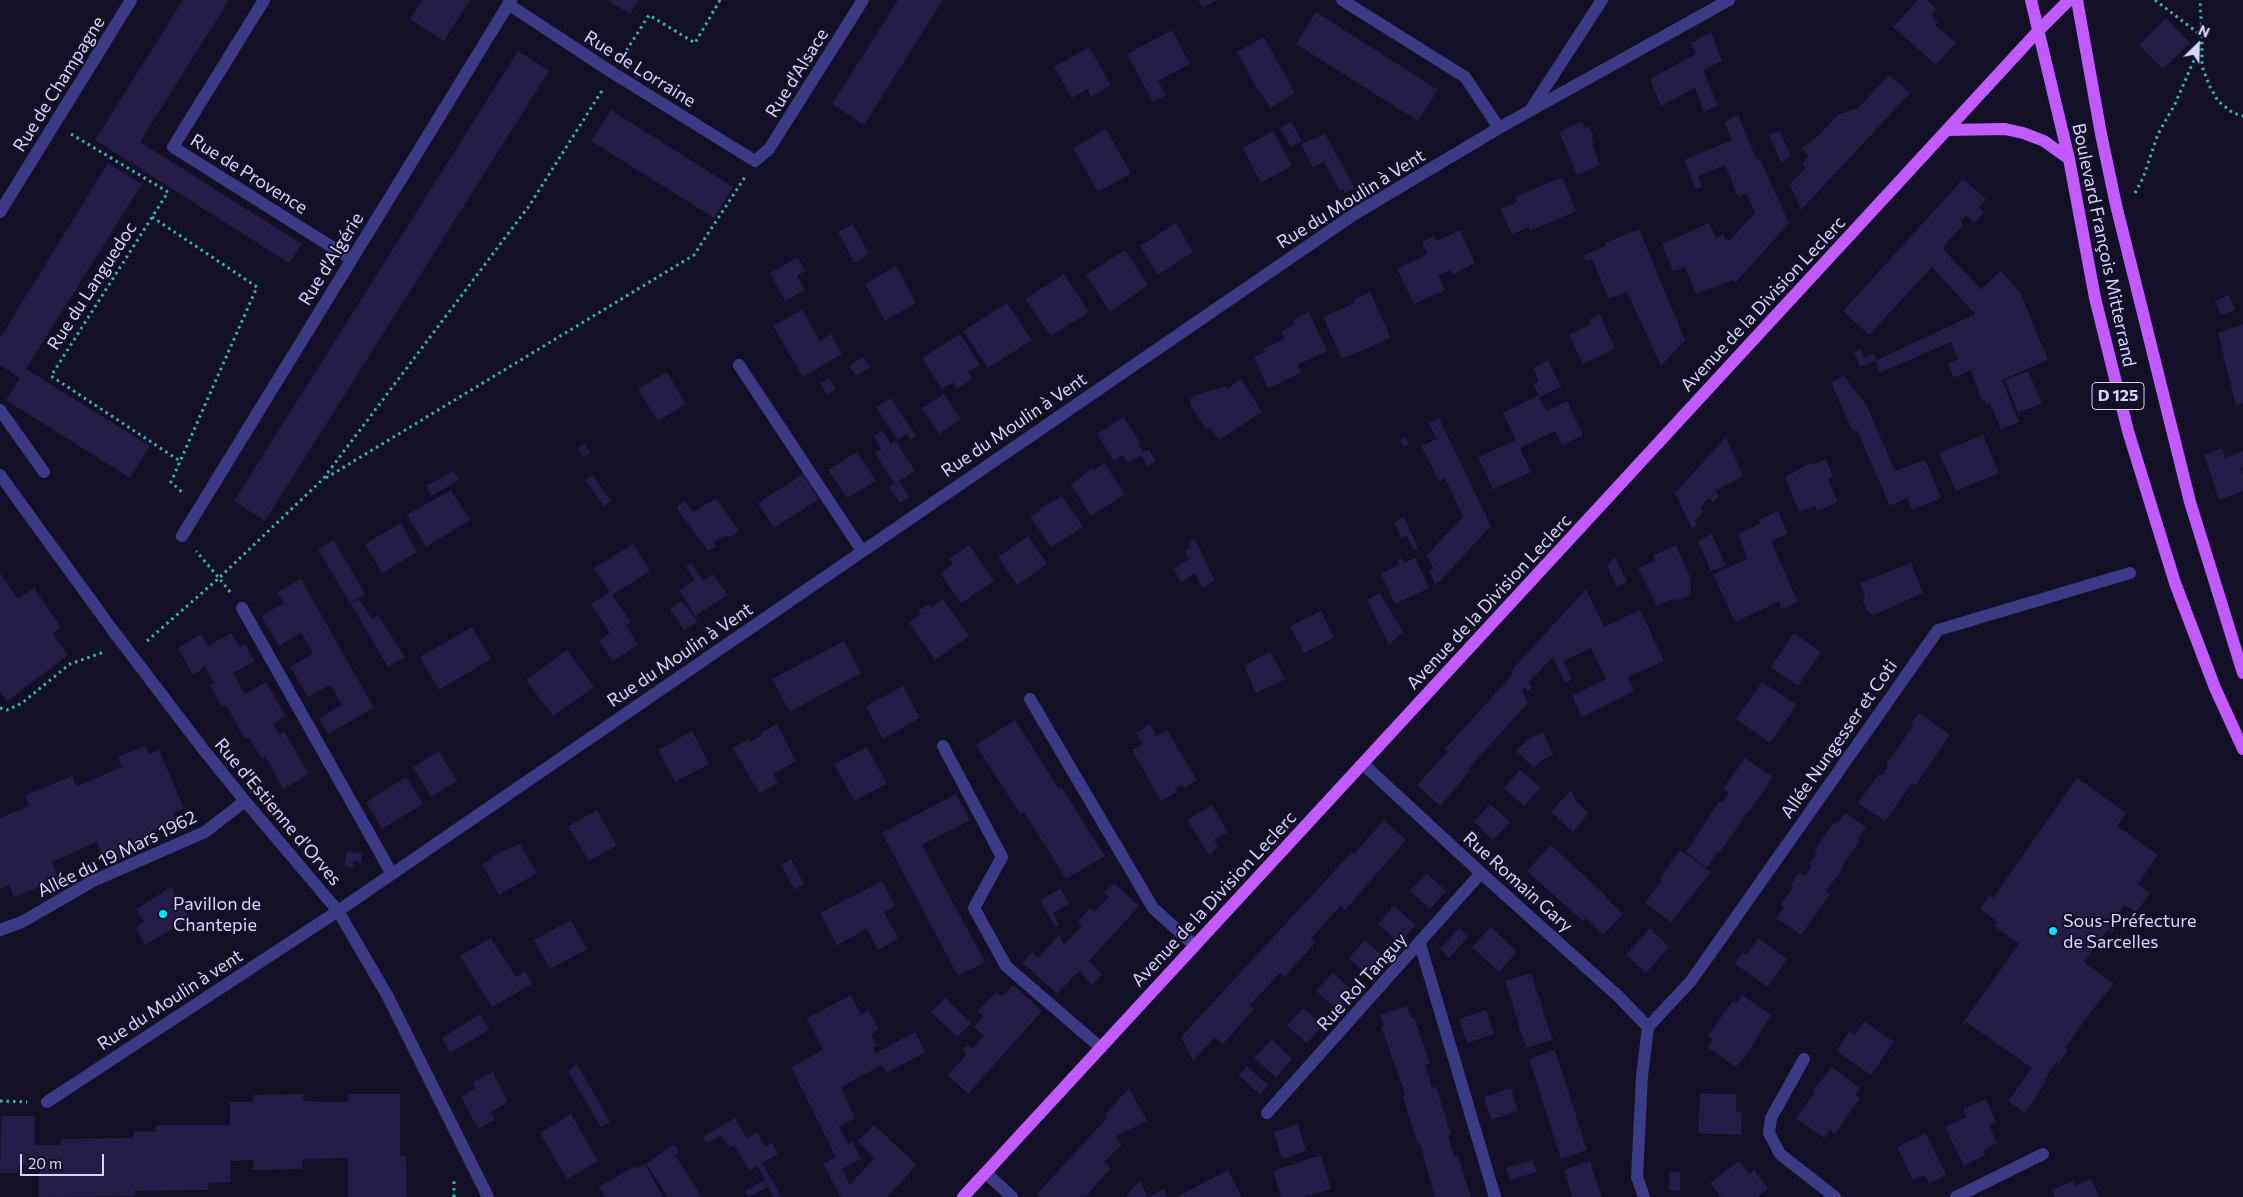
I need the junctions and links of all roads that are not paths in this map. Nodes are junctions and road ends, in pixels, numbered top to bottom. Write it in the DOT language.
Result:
graph roads {
  1 [pos="131,0"];
  2 [pos="264,0"];
  3 [pos="864,0"];
  4 [pos="1342,0"];
  5 [pos="1602,0"];
  6 [pos="1729,0"];
  7 [pos="2031,0"];
  8 [pos="2069,0"];
  9 [pos="2077,0"];
  10 [pos="510,2"];
  11 [pos="2039,30"];
  12 [pos="1529,111"];
  13 [pos="1498,128"];
  14 [pos="1947,130"];
  15 [pos="2069,159"];
  16 [pos="755,161"];
  17 [pos="0,212"];
  18 [pos="351,259"];
  19 [pos="739,365"];
  20 [pos="0,410"];
  21 [pos="44,472"];
  22 [pos="0,475"];
  23 [pos="182,536"];
  24 [pos="862,551"];
  25 [pos="2130,572"];
  26 [pos="242,608"];
  27 [pos="2243,673"];
  28 [pos="1030,699"];
  29 [pos="943,746"];
  30 [pos="2243,749"];
  31 [pos="1363,764"];
  32 [pos="244,801"];
  33 [pos="1481,873"];
  34 [pos="392,874"];
  35 [pos="338,911"];
  36 [pos="0,930"];
  37 [pos="1420,944"];
  38 [pos="1195,946"];
  39 [pos="1648,1028"];
  40 [pos="1101,1048"];
  41 [pos="1804,1059"];
  42 [pos="47,1102"];
  43 [pos="1267,1113"];
  44 [pos="2043,1154"];
  45 [pos="986,1173"];
  46 [pos="488,1197"];
  47 [pos="964,1197"];
  48 [pos="1012,1197"];
  49 [pos="1496,1197"];
  50 [pos="1644,1197"];
  51 [pos="1835,1197"];
  52 [pos="1956,1197"];
  1 -- 17 [label="street, Rue de Champagne"];
  2 -- 18 [label="street, Rue de Provence"];
  3 -- 16 [label="street, Rue d'Alsace"];
  4 -- 13 [label="street"];
  5 -- 12 [label="street"];
  6 -- 12 [label="street, Rue du Moulin à Vent"];
  7 -- 11 [label="main road, Boulevard François Mitterrand / D 125"];
  8 -- 11 [label="main road, Avenue de la Division Leclerc"];
  9 -- 27 [label="main road, Boulevard François Mitterrand / D 125"];
  10 -- 16 [label="street, Rue de Lorraine"];
  10 -- 18 [label="street, Rue d'Algérie"];
  11 -- 14 [label="main road, Avenue de la Division Leclerc"];
  11 -- 15 [label="main road, Boulevard François Mitterrand / D 125"];
  12 -- 13 [label="street, Rue du Moulin à Vent"];
  13 -- 24 [label="street, Rue du Moulin à Vent"];
  14 -- 15 [label="main road"];
  14 -- 31 [label="main road, Avenue de la Division Leclerc"];
  15 -- 30 [label="main road, Boulevard François Mitterrand / D 125"];
  18 -- 23 [label="street, Rue d'Algérie"];
  19 -- 24 [label="street"];
  20 -- 21 [label="street"];
  22 -- 32 [label="street, Rue d'Estienne d'Orves"];
  24 -- 34 [label="street, Rue du Moulin à Vent"];
  25 -- 39 [label="street, Allée Nungesser et Coti"];
  26 -- 34 [label="street"];
  28 -- 38 [label="street"];
  29 -- 40 [label="street"];
  31 -- 33 [label="street, Rue Romain Gary"];
  31 -- 38 [label="main road, Avenue de la Division Leclerc"];
  32 -- 35 [label="street, Rue d'Estienne d'Orves"];
  32 -- 36 [label="street, Allée du 19 Mars 1962"];
  33 -- 37 [label="street, Rue Rol Tanguy"];
  33 -- 39 [label="street, Rue Romain Gary"];
  34 -- 35 [label="street, Rue du Moulin à Vent"];
  35 -- 42 [label="street, Rue du Moulin à vent"];
  35 -- 46 [label="street, Rue d'Estienne d'Orves"];
  37 -- 43 [label="street, Rue Rol Tanguy"];
  37 -- 49 [label="street"];
  38 -- 40 [label="main road, Avenue de la Division Leclerc"];
  39 -- 50 [label="street"];
  40 -- 45 [label="main road, Avenue de la Division Leclerc"];
  41 -- 51 [label="street"];
  44 -- 52 [label="street"];
  45 -- 47 [label="main road, Avenue de la Division Leclerc"];
  45 -- 48 [label="street"];
}
